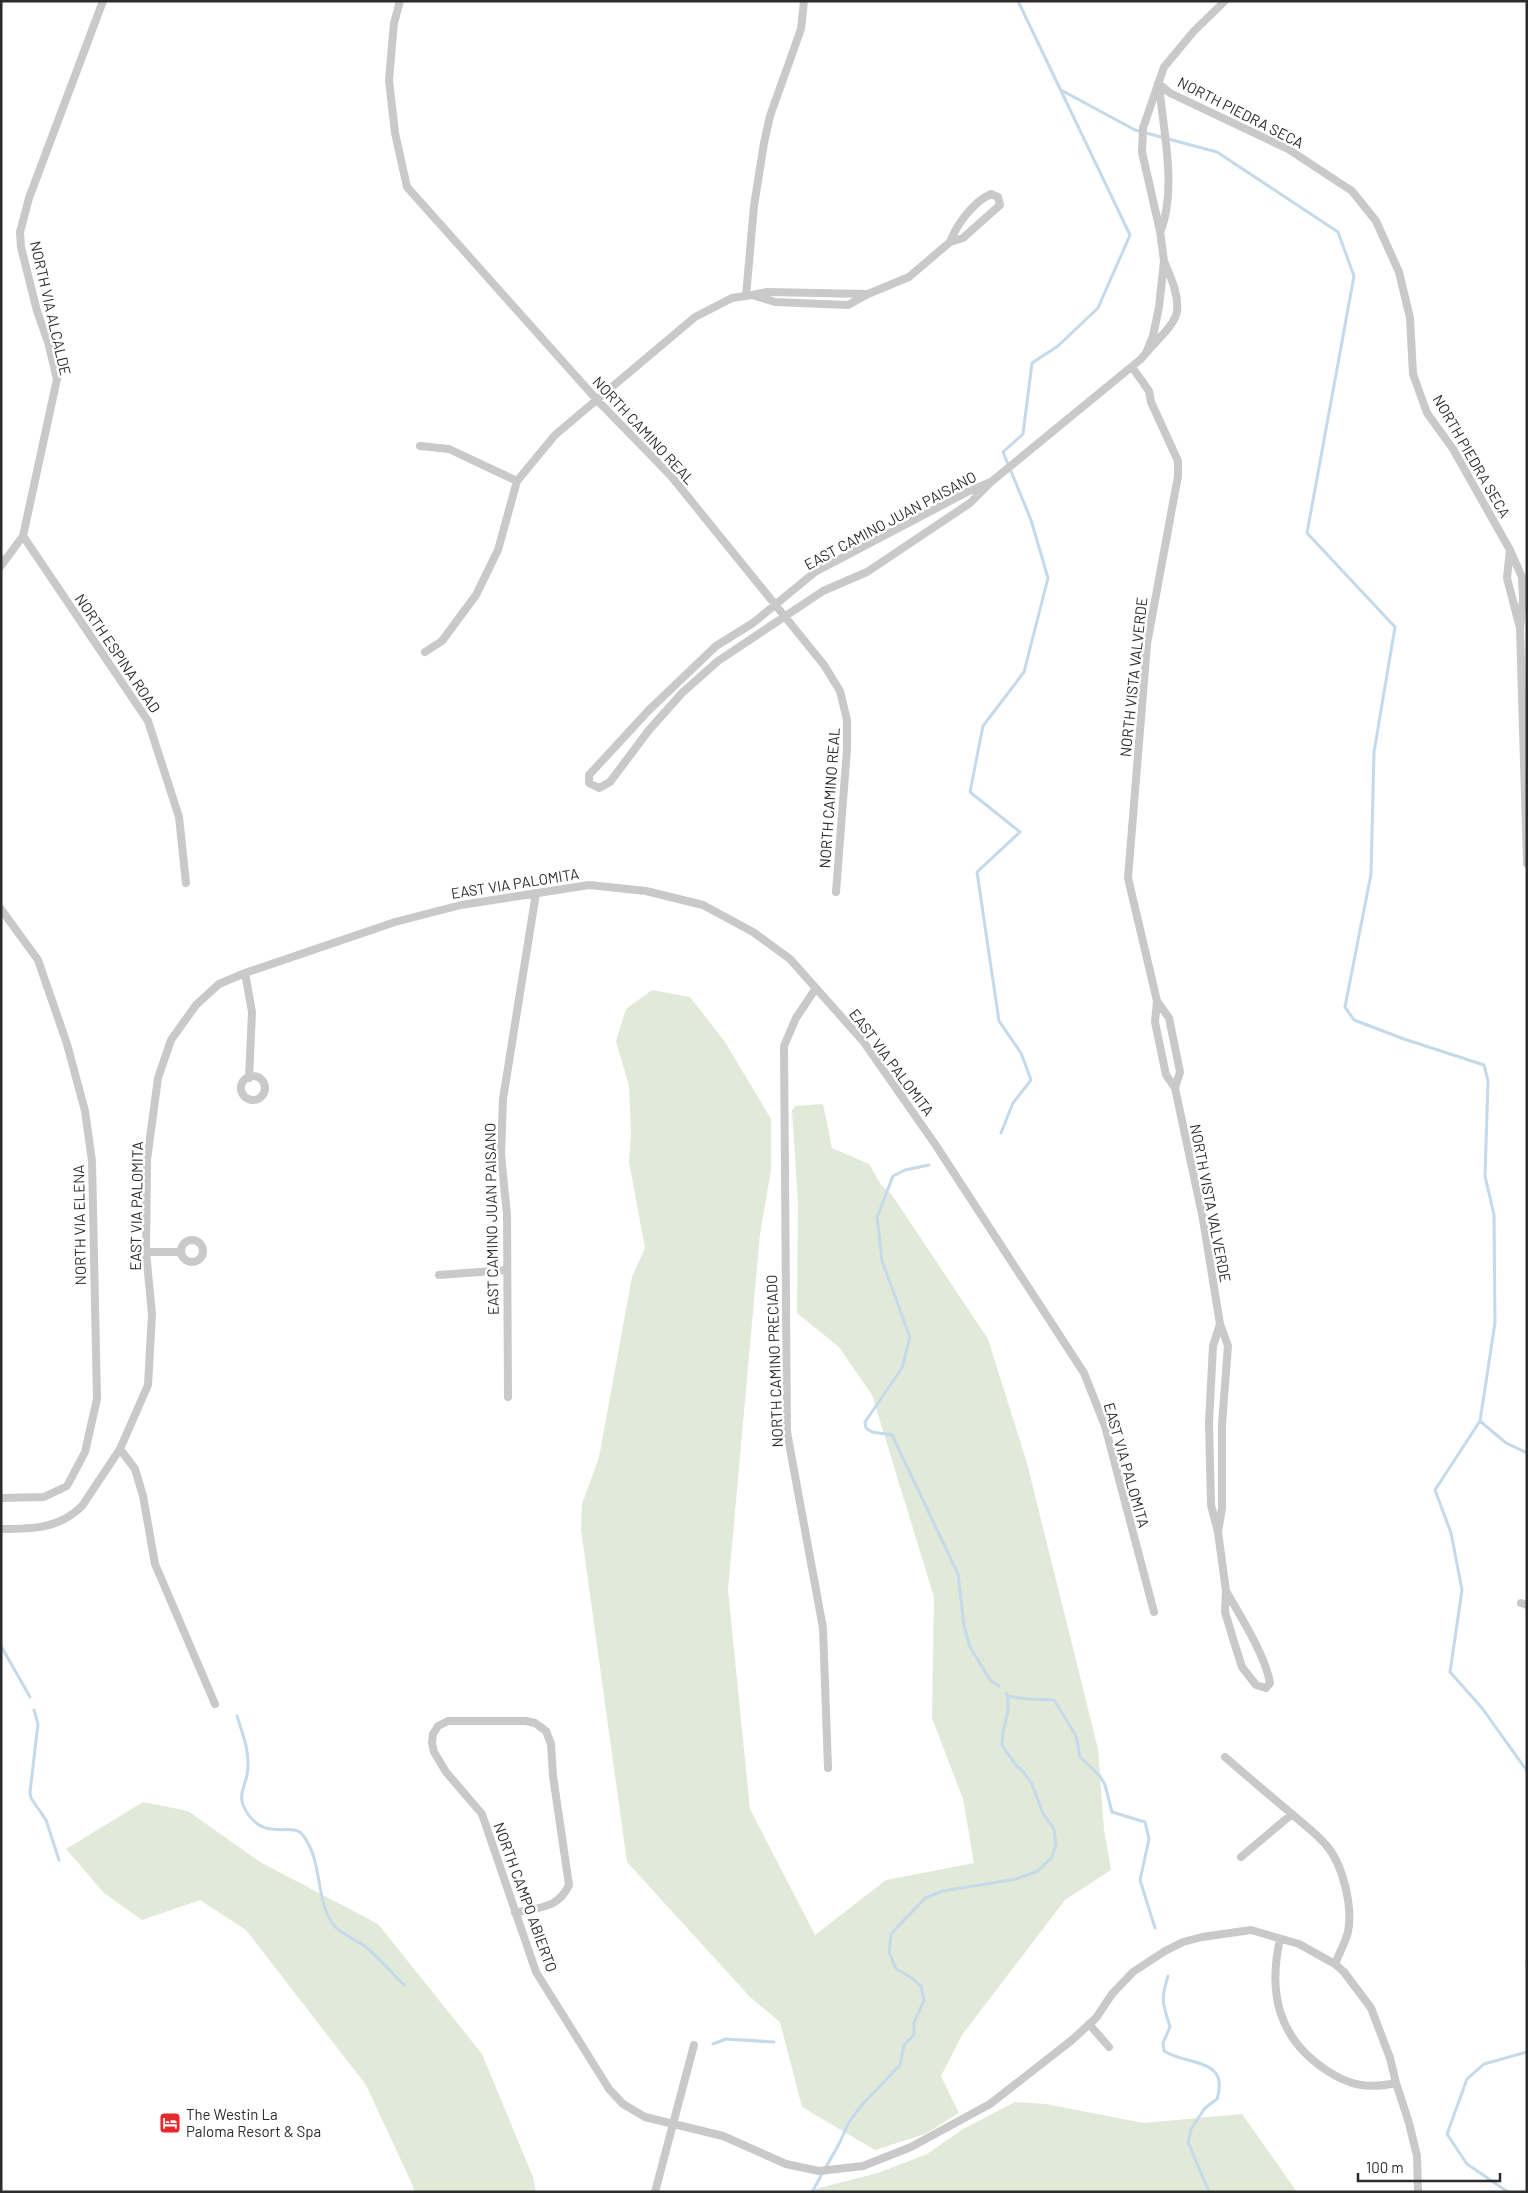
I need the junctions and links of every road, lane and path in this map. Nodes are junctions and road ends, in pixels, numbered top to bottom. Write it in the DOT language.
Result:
graph roads {
  1 [pos="103,1"];
  2 [pos="400,1"];
  3 [pos="804,1"];
  4 [pos="1225,1"];
  5 [pos="1158,83"];
  6 [pos="1160,230"];
  7 [pos="950,242"];
  8 [pos="1164,261"];
  9 [pos="749,296"];
  10 [pos="1146,352"];
  11 [pos="1132,367"];
  12 [pos="598,401"];
  13 [pos="420,446"];
  14 [pos="517,481"];
  15 [pos="991,482"];
  16 [pos="23,536"];
  17 [pos="1510,550"];
  18 [pos="1,566"];
  19 [pos="776,604"];
  20 [pos="784,615"];
  21 [pos="1520,628"];
  22 [pos="425,652"];
  23 [pos="1525,759"];
  24 [pos="1527,864"];
  25 [pos="186,883"];
  26 [pos="836,892"];
  27 [pos="536,893"];
  28 [pos="1,909"];
  29 [pos="245,973"];
  30 [pos="816,988"];
  31 [pos="1156,1001"];
  32 [pos="249,1078"];
  33 [pos="1175,1088"];
  34 [pos="146,1252"];
  35 [pos="180,1252"];
  36 [pos="506,1270"];
  37 [pos="439,1275"];
  38 [pos="1220,1324"];
  39 [pos="508,1398"];
  40 [pos="120,1449"];
  41 [pos="1,1498"];
  42 [pos="1,1529"];
  43 [pos="1218,1532"];
  44 [pos="1226,1592"];
  45 [pos="1154,1612"];
  46 [pos="214,1704"];
  47 [pos="428,1724"];
  48 [pos="436,1730"];
  49 [pos="1225,1757"];
  50 [pos="828,1768"];
  51 [pos="1292,1814"];
  52 [pos="1241,1857"];
  53 [pos="516,1913"];
  54 [pos="1280,1939"];
  55 [pos="1335,1964"];
  56 [pos="1089,2024"];
  57 [pos="694,2045"];
  58 [pos="1110,2046"];
  59 [pos="1396,2083"];
  60 [pos="673,2122"];
  61 [pos="655,2192"];
  62 [pos="1418,2192"];
  1 -- 16 [label="street, NORTH VIA ALCALDE"];
  2 -- 12 [label="street, NORTH CAMINO REAL"];
  3 -- 9 [label="street"];
  4 -- 5 [label="street, EAST CAMINO JUAN PAISANO"];
  5 -- 6 [label="street, NORTH PIEDRA SECA"];
  5 -- 6 [label="street, EAST CAMINO JUAN PAISANO"];
  5 -- 17 [label="street, NORTH PIEDRA SECA"];
  6 -- 8 [label="street, EAST CAMINO JUAN PAISANO"];
  7 -- 7 [label="street"];
  7 -- 9 [label="street"];
  8 -- 10 [label="street, EAST CAMINO JUAN PAISANO"];
  8 -- 10 [label="street, EAST CAMINO JUAN PAISANO"];
  9 -- 12 [label="street"];
  10 -- 11 [label="street, EAST CAMINO JUAN PAISANO"];
  11 -- 15 [label="street, EAST CAMINO JUAN PAISANO"];
  11 -- 31 [label="street, NORTH VISTA VALVERDE"];
  12 -- 14 [label="street"];
  12 -- 19 [label="street, NORTH CAMINO REAL"];
  13 -- 14 [label="street"];
  14 -- 22 [label="street"];
  15 -- 19 [label="street, EAST CAMINO JUAN PAISANO"];
  15 -- 20 [label="street, EAST CAMINO JUAN PAISANO"];
  16 -- 18 [label="street, NORTH VIA ALCALDE"];
  16 -- 25 [label="street, NORTH ESPINA ROAD"];
  17 -- 21 [label="street, NORTH PIEDRA SECA"];
  17 -- 21 [label="street, NORTH PIEDRA SECA"];
  19 -- 20 [label="street, NORTH CAMINO REAL"];
  19 -- 20 [label="street, EAST CAMINO JUAN PAISANO"];
  20 -- 26 [label="street, NORTH CAMINO REAL"];
  21 -- 23 [label="street, NORTH PIEDRA SECA"];
  23 -- 24 [label="street, NORTH PIEDRA SECA"];
  27 -- 29 [label="street, EAST VIA PALOMITA"];
  27 -- 30 [label="street, EAST VIA PALOMITA"];
  27 -- 36 [label="street, EAST CAMINO JUAN PAISANO"];
  28 -- 41 [label="street, NORTH VIA ELENA"];
  29 -- 32 [label="street"];
  29 -- 34 [label="street, EAST VIA PALOMITA"];
  30 -- 45 [label="street, EAST VIA PALOMITA"];
  30 -- 50 [label="street, NORTH CAMINO PRECIADO"];
  31 -- 33 [label="street, NORTH VISTA VALVERDE"];
  31 -- 33 [label="street, NORTH VISTA VALVERDE"];
  33 -- 38 [label="street, NORTH VISTA VALVERDE"];
  34 -- 35 [label="street"];
  34 -- 40 [label="street, EAST VIA PALOMITA"];
  36 -- 37 [label="street"];
  36 -- 39 [label="street, EAST CAMINO JUAN PAISANO"];
  38 -- 43 [label="street, NORTH VISTA VALVERDE"];
  38 -- 43 [label="street, NORTH VISTA VALVERDE"];
  40 -- 42 [label="street, EAST VIA PALOMITA"];
  40 -- 46 [label="street"];
  43 -- 44 [label="street, NORTH VISTA VALVERDE"];
  44 -- 44 [label="street, NORTH VISTA VALVERDE"];
  47 -- 48 [label="street"];
  48 -- 53 [label="street, NORTH CAMPO ABIERTO"];
  48 -- 53 [label="street"];
  49 -- 51 [label="street"];
  51 -- 52 [label="street"];
  51 -- 55 [label="street"];
  53 -- 60 [label="street, NORTH CAMPO ABIERTO"];
  54 -- 55 [label="street, NORTH CAMPO ABIERTO"];
  54 -- 56 [label="street, NORTH CAMPO ABIERTO"];
  54 -- 59 [label="street"];
  55 -- 59 [label="street, NORTH CAMPO ABIERTO"];
  56 -- 58 [label="street"];
  56 -- 60 [label="street, NORTH CAMPO ABIERTO"];
  57 -- 60 [label="street"];
  59 -- 62 [label="street, NORTH CAMPO ABIERTO"];
  60 -- 61 [label="street"];
}
